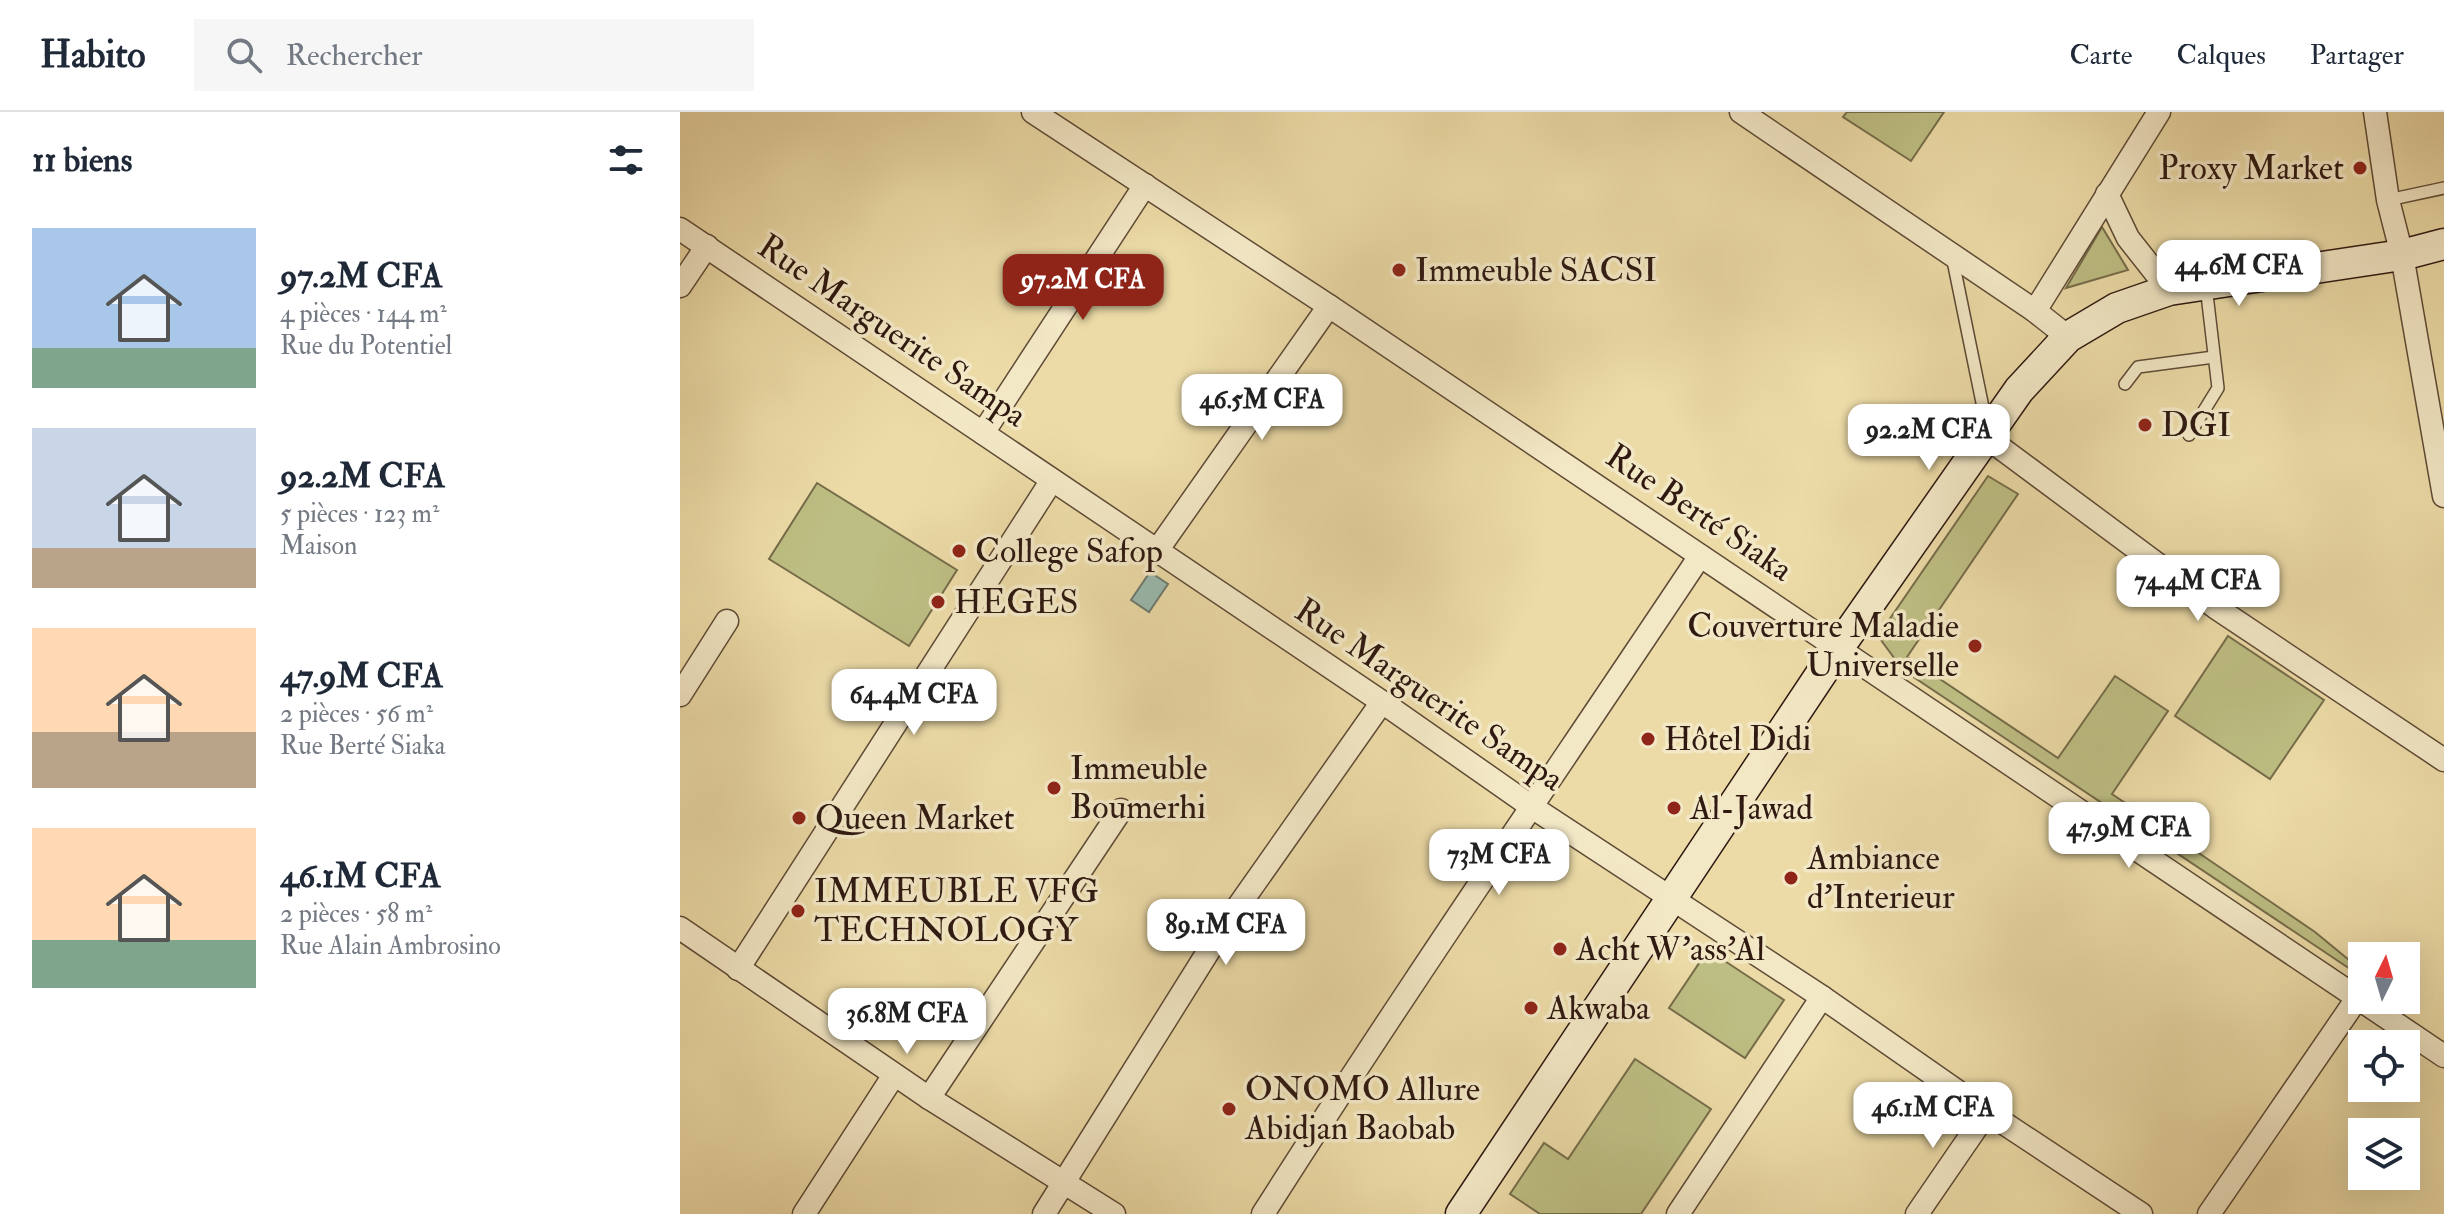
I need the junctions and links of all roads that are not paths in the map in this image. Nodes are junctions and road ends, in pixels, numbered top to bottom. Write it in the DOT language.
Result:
graph roads {
  1 [pos="1033,112"];
  2 [pos="1741,112"];
  3 [pos="2159,112"];
  4 [pos="2375,112"];
  5 [pos="1145,185"];
  6 [pos="2444,188"];
  7 [pos="2107,194"];
  8 [pos="2388,200"];
  9 [pos="680,229"];
  10 [pos="2444,244"];
  11 [pos="707,246"];
  12 [pos="1952,255"];
  13 [pos="2402,255"];
  14 [pos="2206,285"];
  15 [pos="680,286"];
  16 [pos="2169,290"];
  17 [pos="1329,306"];
  18 [pos="2035,311"];
  19 [pos="2068,337"];
  20 [pos="2214,357"];
  21 [pos="2125,384"];
  22 [pos="983,433"];
  23 [pos="1987,435"];
  24 [pos="2189,435"];
  25 [pos="1052,480"];
  26 [pos="2444,496"];
  27 [pos="1156,552"];
  28 [pos="1700,556"];
  29 [pos="727,621"];
  30 [pos="1839,647"];
  31 [pos="680,695"];
  32 [pos="1382,702"];
  33 [pos="2444,760"];
  34 [pos="1532,807"];
  35 [pos="1121,810"];
  36 [pos="1670,899"];
  37 [pos="680,928"];
  38 [pos="738,969"];
  39 [pos="2348,990"];
  40 [pos="1822,997"];
  41 [pos="2348,1012"];
  42 [pos="2383,1014"];
  43 [pos="2444,1056"];
  44 [pos="894,1075"];
  45 [pos="929,1098"];
  46 [pos="1987,1112"];
  47 [pos="1065,1184"];
  48 [pos="804,1214"];
  49 [pos="1044,1214"];
  50 [pos="1114,1214"];
  51 [pos="1263,1214"];
  52 [pos="1461,1214"];
  53 [pos="1678,1214"];
  54 [pos="1917,1214"];
  55 [pos="2141,1214"];
  56 [pos="2209,1214"];
  1 -- 5 [label="street, Rue Berté Siaka"];
  2 -- 12 [label="street"];
  3 -- 7 [label="street"];
  4 -- 8 [label="street"];
  5 -- 17 [label="street, Rue Berté Siaka"];
  5 -- 22 [label="street"];
  6 -- 8 [label="lane"];
  7 -- 16 [label="street"];
  7 -- 18 [label="street"];
  8 -- 13 [label="street"];
  9 -- 11 [label="street, Rue Marguerite Sampa"];
  10 -- 13 [label="street"];
  11 -- 15 [label="street"];
  11 -- 22 [label="street, Rue Marguerite Sampa"];
  12 -- 18 [label="street"];
  12 -- 23 [label="lane"];
  13 -- 14 [label="street"];
  13 -- 26 [label="street"];
  14 -- 16 [label="street"];
  14 -- 20 [label="lane"];
  16 -- 19 [label="street"];
  17 -- 27 [label="street"];
  17 -- 28 [label="street, Rue Berté Siaka"];
  18 -- 19 [label="street"];
  19 -- 23 [label="street"];
  20 -- 21 [label="lane"];
  20 -- 24 [label="lane"];
  22 -- 25 [label="street, Rue Marguerite Sampa"];
  23 -- 30 [label="street"];
  23 -- 33 [label="street"];
  25 -- 27 [label="street, Rue Marguerite Sampa"];
  25 -- 38 [label="street"];
  27 -- 32 [label="street, Rue Marguerite Sampa"];
  28 -- 30 [label="street, Rue Berté Siaka"];
  28 -- 34 [label="street"];
  29 -- 31 [label="street"];
  30 -- 36 [label="street"];
  30 -- 39 [label="street, Rue Berté Siaka"];
  32 -- 34 [label="street, Rue Marguerite Sampa"];
  32 -- 47 [label="street"];
  34 -- 36 [label="street, Rue Marguerite Sampa"];
  34 -- 51 [label="street"];
  35 -- 45 [label="street"];
  36 -- 40 [label="street, Rue Marguerite Sampa"];
  36 -- 52 [label="street"];
  37 -- 38 [label="street"];
  38 -- 44 [label="street"];
  40 -- 46 [label="street, Rue Marguerite Sampa"];
  40 -- 53 [label="street"];
  41 -- 56 [label="street"];
  42 -- 43 [label="street, Rue Berté Siaka"];
  44 -- 45 [label="street"];
  44 -- 48 [label="street"];
  45 -- 47 [label="street"];
  46 -- 54 [label="street"];
  46 -- 55 [label="street, Rue Marguerite Sampa"];
  47 -- 49 [label="street"];
  47 -- 50 [label="street"];
}
